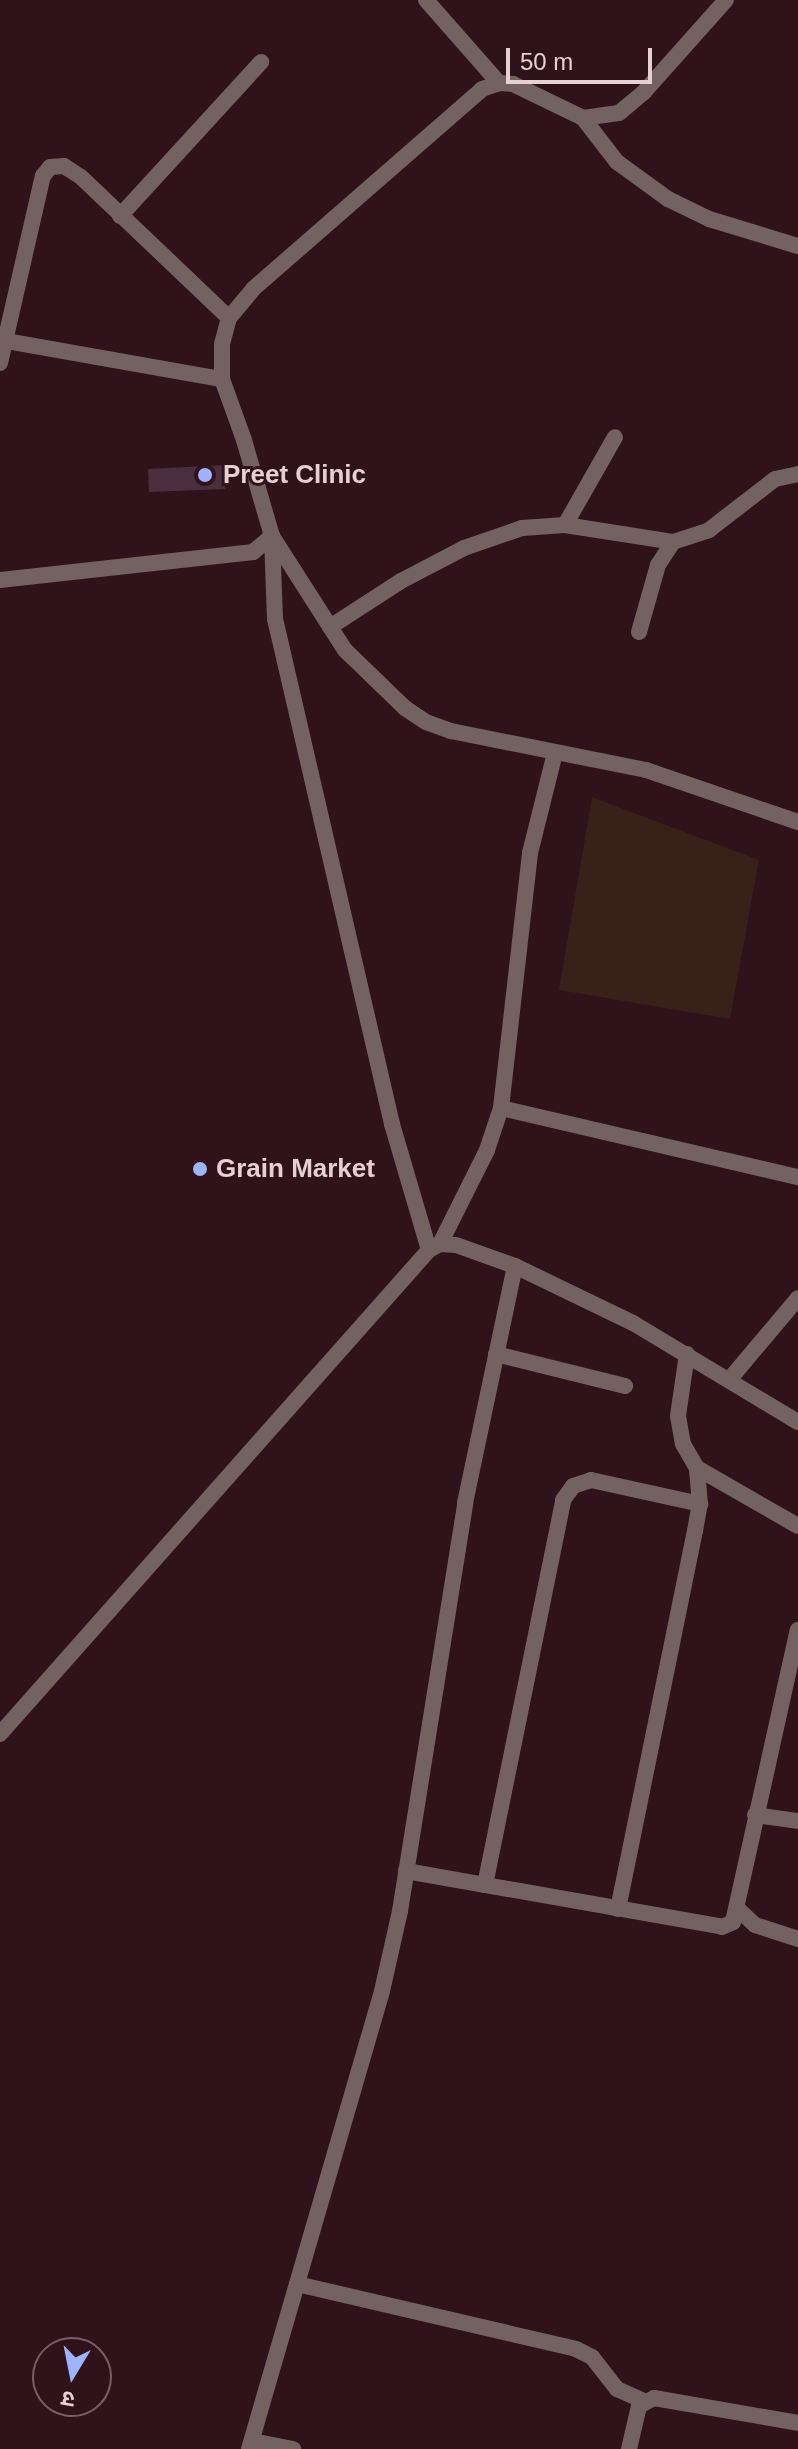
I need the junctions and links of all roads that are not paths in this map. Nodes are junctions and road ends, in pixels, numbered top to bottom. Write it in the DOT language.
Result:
graph roads {
  1 [pos="426,0"];
  2 [pos="726,0"];
  3 [pos="261,62"];
  4 [pos="499,83"];
  5 [pos="583,118"];
  6 [pos="120,216"];
  7 [pos="798,246"];
  8 [pos="229,318"];
  9 [pos="2,340"];
  10 [pos="0,363"];
  11 [pos="222,379"];
  12 [pos="615,437"];
  13 [pos="798,474"];
  14 [pos="565,525"];
  15 [pos="272,536"];
  16 [pos="673,542"];
  17 [pos="0,580"];
  18 [pos="330,627"];
  19 [pos="639,632"];
  20 [pos="555,753"];
  21 [pos="798,822"];
  22 [pos="501,1108"];
  23 [pos="798,1177"];
  24 [pos="434,1247"];
  25 [pos="515,1266"];
  26 [pos="798,1298"];
  27 [pos="496,1354"];
  28 [pos="687,1354"];
  29 [pos="729,1380"];
  30 [pos="625,1386"];
  31 [pos="798,1422"];
  32 [pos="697,1468"];
  33 [pos="700,1504"];
  34 [pos="798,1526"];
  35 [pos="798,1630"];
  36 [pos="0,1734"];
  37 [pos="755,1815"];
  38 [pos="798,1821"];
  39 [pos="406,1871"];
  40 [pos="485,1885"];
  41 [pos="618,1909"];
  42 [pos="739,1910"];
  43 [pos="798,1939"];
  44 [pos="297,2284"];
  45 [pos="644,2401"];
  46 [pos="798,2423"];
  47 [pos="250,2445"];
  48 [pos="293,2449"];
  49 [pos="629,2449"];
  1 -- 4 [label="street"];
  2 -- 5 [label="street"];
  3 -- 6 [label="street"];
  4 -- 5 [label="street"];
  4 -- 8 [label="street"];
  5 -- 7 [label="street"];
  6 -- 8 [label="street"];
  6 -- 9 [label="street"];
  8 -- 11 [label="street"];
  9 -- 10 [label="street"];
  9 -- 11 [label="street"];
  11 -- 15 [label="street"];
  12 -- 14 [label="street"];
  13 -- 16 [label="street"];
  14 -- 16 [label="street"];
  14 -- 18 [label="street"];
  15 -- 17 [label="street"];
  15 -- 18 [label="street"];
  15 -- 24 [label="street"];
  16 -- 19 [label="street"];
  18 -- 20 [label="street"];
  20 -- 21 [label="street"];
  20 -- 22 [label="street"];
  22 -- 23 [label="street"];
  22 -- 24 [label="street"];
  24 -- 25 [label="street"];
  24 -- 36 [label="street"];
  25 -- 27 [label="street"];
  25 -- 28 [label="street"];
  26 -- 29 [label="street"];
  27 -- 30 [label="street"];
  27 -- 39 [label="street"];
  28 -- 29 [label="street"];
  28 -- 32 [label="street"];
  29 -- 31 [label="street"];
  32 -- 33 [label="street"];
  32 -- 34 [label="street"];
  33 -- 40 [label="street"];
  33 -- 41 [label="street"];
  35 -- 37 [label="street"];
  37 -- 38 [label="street"];
  37 -- 42 [label="street"];
  39 -- 40 [label="street"];
  39 -- 44 [label="street"];
  40 -- 41 [label="street"];
  41 -- 42 [label="street"];
  42 -- 43 [label="street"];
  44 -- 45 [label="street"];
  44 -- 47 [label="street"];
  45 -- 46 [label="street"];
  45 -- 49 [label="street"];
  47 -- 48 [label="street"];
}
